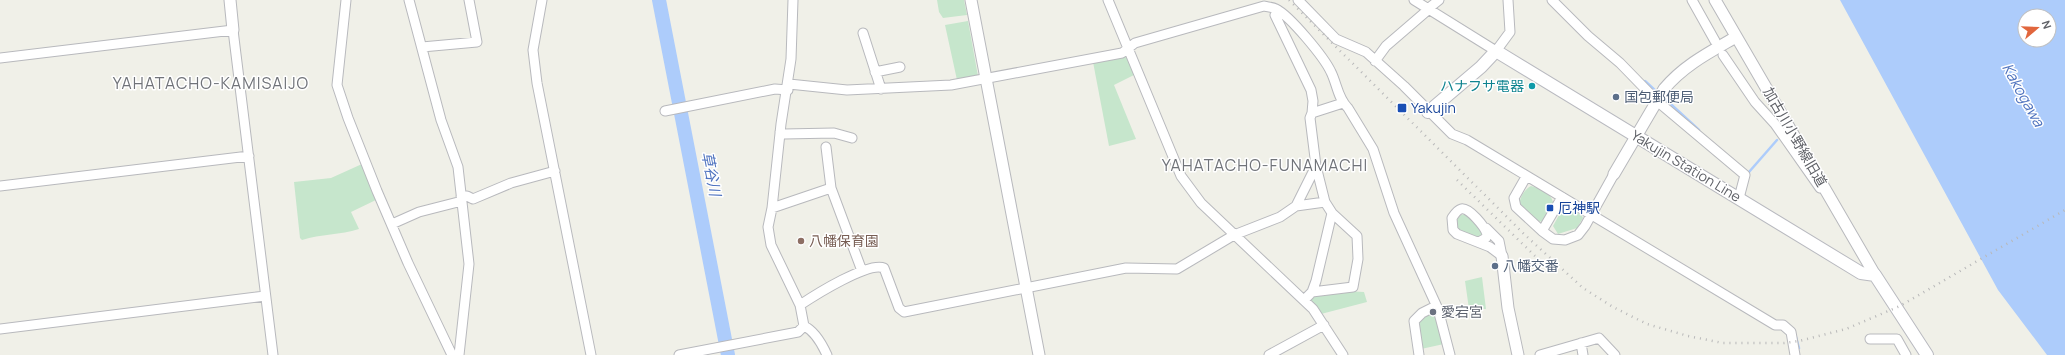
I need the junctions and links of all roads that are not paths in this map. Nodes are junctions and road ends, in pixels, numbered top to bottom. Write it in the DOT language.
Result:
graph roads {
  1 [pos="230,0"];
  2 [pos="346,0"];
  3 [pos="408,0"];
  4 [pos="469,0"];
  5 [pos="542,0"];
  6 [pos="793,0"];
  7 [pos="971,0"];
  8 [pos="1108,0"];
  9 [pos="1298,0"];
  10 [pos="1414,0"];
  11 [pos="1439,0"];
  12 [pos="1508,0"];
  13 [pos="1552,0"];
  14 [pos="1692,0"];
  15 [pos="1715,0"];
  16 [pos="1267,3"];
  17 [pos="1429,9"];
  18 [pos="1278,10"];
  19 [pos="233,30"];
  20 [pos="863,33"];
  21 [pos="1302,34"];
  22 [pos="1736,37"];
  23 [pos="1715,41"];
  24 [pos="1288,44"];
  25 [pos="422,47"];
  26 [pos="1128,48"];
  27 [pos="1496,51"];
  28 [pos="1723,55"];
  29 [pos="0,58"];
  30 [pos="1374,61"];
  31 [pos="900,67"];
  32 [pos="875,72"];
  33 [pos="985,79"];
  34 [pos="788,87"];
  35 [pos="881,89"];
  36 [pos="1657,101"];
  37 [pos="1343,103"];
  38 [pos="665,111"];
  39 [pos="1428,112"];
  40 [pos="1312,114"];
  41 [pos="780,132"];
  42 [pos="1636,136"];
  43 [pos="852,138"];
  44 [pos="826,147"];
  45 [pos="249,156"];
  46 [pos="1316,166"];
  47 [pos="555,171"];
  48 [pos="1614,174"];
  49 [pos="1526,177"];
  50 [pos="0,186"];
  51 [pos="831,188"];
  52 [pos="1828,193"];
  53 [pos="1562,197"];
  54 [pos="462,198"];
  55 [pos="1739,198"];
  56 [pos="1325,202"];
  57 [pos="1296,206"];
  58 [pos="772,208"];
  59 [pos="1332,213"];
  60 [pos="1591,213"];
  61 [pos="392,224"];
  62 [pos="1484,226"];
  63 [pos="1542,231"];
  64 [pos="1234,235"];
  65 [pos="1479,242"];
  66 [pos="1502,256"];
  67 [pos="862,271"];
  68 [pos="1875,275"];
  69 [pos="1026,288"];
  70 [pos="1312,292"];
  71 [pos="265,296"];
  72 [pos="1304,300"];
  73 [pos="800,305"];
  74 [pos="1436,306"];
  75 [pos="1324,325"];
  76 [pos="804,326"];
  77 [pos="0,329"];
  78 [pos="1870,339"];
  79 [pos="1581,343"];
  80 [pos="273,355"];
  81 [pos="452,355"];
  82 [pos="458,355"];
  83 [pos="591,355"];
  84 [pos="679,355"];
  85 [pos="826,355"];
  86 [pos="1039,355"];
  87 [pos="1269,355"];
  88 [pos="1343,355"];
  89 [pos="1419,355"];
  90 [pos="1450,355"];
  91 [pos="1518,355"];
  92 [pos="1540,355"];
  93 [pos="1583,355"];
  94 [pos="1615,355"];
  95 [pos="1795,355"];
  96 [pos="1906,355"];
  97 [pos="1927,355"];
  1 -- 19 [label="street"];
  2 -- 61 [label="street"];
  3 -- 25 [label="street"];
  4 -- 25 [label="street"];
  5 -- 47 [label="street"];
  6 -- 34 [label="street"];
  7 -- 33 [label="street"];
  8 -- 26 [label="street"];
  9 -- 30 [label="street"];
  10 -- 17 [label="street"];
  11 -- 17 [label="street"];
  12 -- 27 [label="street"];
  13 -- 36 [label="street"];
  14 -- 23 [label="street"];
  15 -- 22 [label="street, 加古川小野線旧道"];
  16 -- 18 [label="street"];
  16 -- 26 [label="street"];
  17 -- 27 [label="street"];
  17 -- 30 [label="street"];
  18 -- 21 [label="street"];
  18 -- 24 [label="street"];
  19 -- 29 [label="street"];
  19 -- 45 [label="street"];
  20 -- 32 [label="street"];
  21 -- 24 [label="street"];
  21 -- 37 [label="street"];
  22 -- 36 [label="street"];
  22 -- 52 [label="street, 加古川小野線旧道"];
  24 -- 40 [label="street"];
  25 -- 54 [label="street"];
  26 -- 33 [label="street"];
  26 -- 64 [label="street"];
  27 -- 39 [label="main road"];
  27 -- 42 [label="main road, Yakujin Station Line"];
  28 -- 52 [label="street"];
  30 -- 39 [label="street"];
  31 -- 32 [label="street"];
  32 -- 35 [label="street"];
  33 -- 35 [label="street"];
  33 -- 69 [label="street"];
  34 -- 35 [label="street"];
  34 -- 38 [label="street"];
  34 -- 41 [label="street"];
  36 -- 42 [label="street"];
  36 -- 55 [label="street"];
  37 -- 40 [label="street"];
  37 -- 74 [label="street"];
  39 -- 49 [label="street"];
  40 -- 46 [label="street"];
  41 -- 43 [label="street"];
  41 -- 58 [label="street"];
  42 -- 48 [label="street"];
  42 -- 55 [label="main road, Yakujin Station Line"];
  44 -- 51 [label="street"];
  45 -- 50 [label="street"];
  45 -- 71 [label="street"];
  46 -- 56 [label="street"];
  46 -- 57 [label="street"];
  47 -- 54 [label="street"];
  47 -- 83 [label="street"];
  48 -- 60 [label="street"];
  49 -- 53 [label="street"];
  49 -- 63 [label="street"];
  51 -- 58 [label="street"];
  51 -- 67 [label="street"];
  52 -- 68 [label="street, 加古川小野線旧道"];
  53 -- 60 [label="street"];
  53 -- 63 [label="street"];
  54 -- 61 [label="street"];
  54 -- 82 [label="street"];
  55 -- 68 [label="main road, Yakujin Station Line"];
  56 -- 57 [label="street"];
  56 -- 59 [label="street"];
  57 -- 64 [label="street"];
  58 -- 73 [label="street"];
  59 -- 70 [label="street"];
  59 -- 70 [label="street"];
  60 -- 63 [label="street"];
  60 -- 95 [label="street"];
  61 -- 81 [label="street"];
  62 -- 65 [label="street"];
  62 -- 65 [label="street"];
  62 -- 66 [label="street"];
  64 -- 69 [label="street"];
  64 -- 72 [label="street"];
  65 -- 66 [label="street"];
  66 -- 91 [label="street"];
  67 -- 69 [label="street"];
  67 -- 73 [label="street"];
  68 -- 97 [label="main road"];
  69 -- 86 [label="street"];
  70 -- 72 [label="street"];
  71 -- 77 [label="street"];
  71 -- 80 [label="street"];
  72 -- 75 [label="street"];
  73 -- 76 [label="street"];
  74 -- 89 [label="street"];
  74 -- 90 [label="street"];
  75 -- 87 [label="street"];
  75 -- 88 [label="street"];
  76 -- 84 [label="street"];
  76 -- 85 [label="street"];
  78 -- 96 [label="street"];
  79 -- 92 [label="street"];
  79 -- 93 [label="street"];
  79 -- 94 [label="street"];
}
